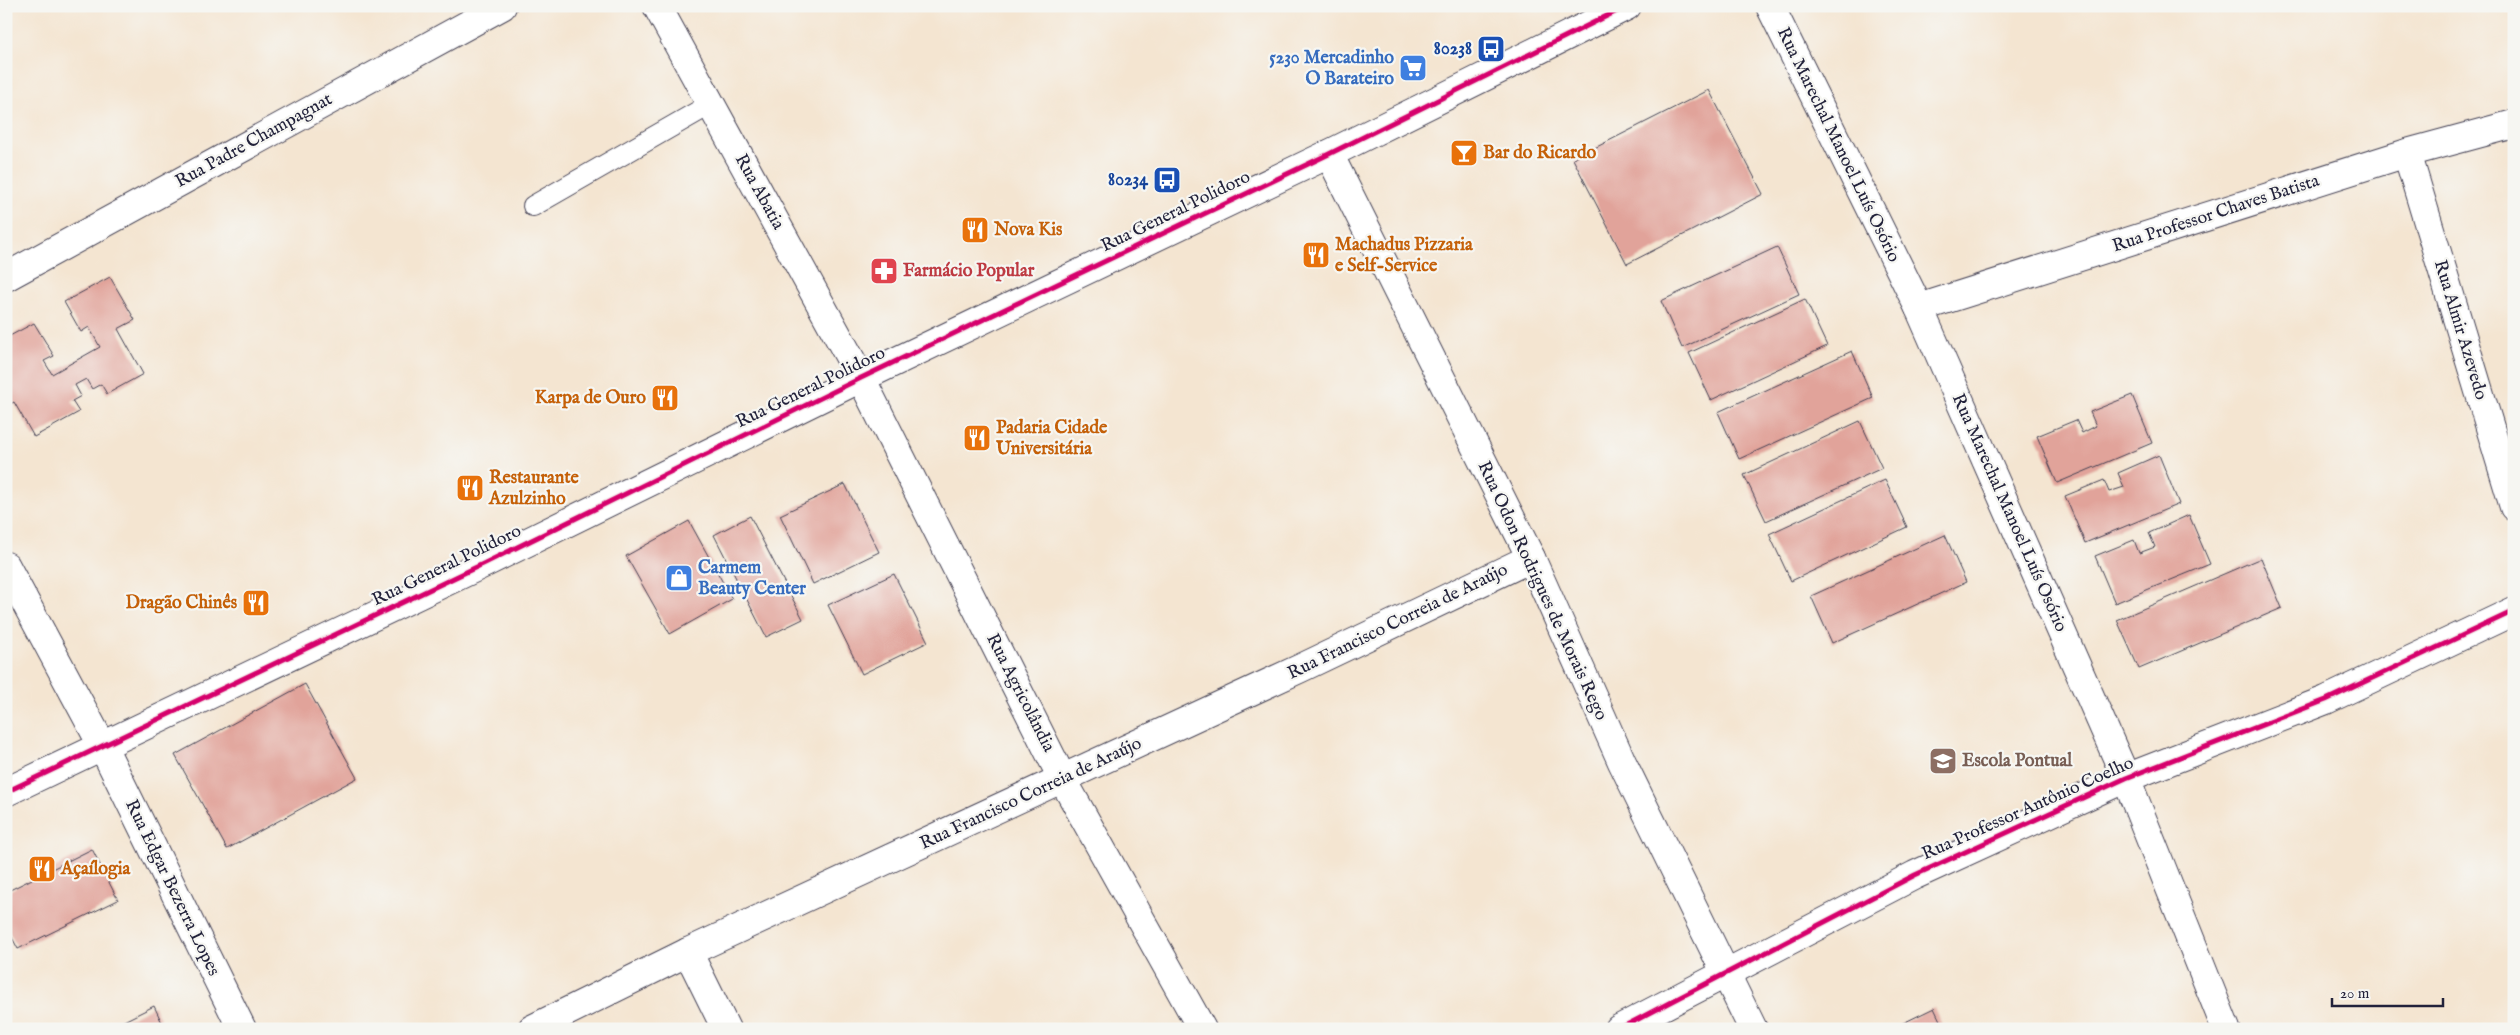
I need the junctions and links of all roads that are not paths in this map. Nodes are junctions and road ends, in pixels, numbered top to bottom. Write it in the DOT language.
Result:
graph roads {
  1 [pos="502,6"];
  2 [pos="657,6"];
  3 [pos="1627,6"];
  4 [pos="1770,6"];
  5 [pos="711,104"];
  6 [pos="2514,124"];
  7 [pos="2407,153"];
  8 [pos="1329,154"];
  9 [pos="533,206"];
  10 [pos="6,277"];
  11 [pos="1918,308"];
  12 [pos="861,378"];
  13 [pos="2514,507"];
  14 [pos="1531,558"];
  15 [pos="6,566"];
  16 [pos="2514,611"];
  17 [pos="103,747"];
  18 [pos="2126,778"];
  19 [pos="1063,780"];
  20 [pos="6,792"];
  21 [pos="688,952"];
  22 [pos="1726,973"];
  23 [pos="242,1029"];
  24 [pos="532,1029"];
  25 [pos="726,1029"];
  26 [pos="1202,1029"];
  27 [pos="1619,1029"];
  28 [pos="1753,1029"];
  29 [pos="2226,1029"];
  1 -- 10 [label="street, Rua Padre Champagnat"];
  2 -- 5 [label="street, Rua Abatia"];
  3 -- 8 [label="street, Rua General Polidoro"];
  4 -- 11 [label="street, Rua Marechal Manoel Luís Osório"];
  5 -- 9 [label="lane"];
  5 -- 12 [label="street, Rua Abatia"];
  6 -- 7 [label="street, Rua Professor Chaves Batista"];
  7 -- 11 [label="street, Rua Professor Chaves Batista"];
  7 -- 13 [label="street, Rua Almir Azevedo"];
  8 -- 12 [label="street, Rua General Polidoro"];
  8 -- 14 [label="street, Rua Odon Rodrigues de Morais Rego"];
  11 -- 18 [label="street, Rua Marechal Manoel Luís Osório"];
  12 -- 17 [label="street, Rua General Polidoro"];
  12 -- 19 [label="street, Rua Agricolândia"];
  14 -- 19 [label="street, Rua Francisco Correia de Araújo"];
  14 -- 22 [label="street, Rua Odon Rodrigues de Morais Rego"];
  15 -- 17 [label="street, Rua Edgar Bezerra Lopes"];
  16 -- 18 [label="street, Rua Professor Antônio Coelho"];
  17 -- 20 [label="street, Rua General Polidoro"];
  17 -- 23 [label="street, Rua Edgar Bezerra Lopes"];
  18 -- 22 [label="street, Rua Professor Antônio Coelho"];
  18 -- 29 [label="street, Rua Marechal Manoel Luís Osório"];
  19 -- 21 [label="street, Rua Francisco Correia de Araújo"];
  19 -- 26 [label="street, Rua Agricolândia"];
  21 -- 24 [label="street, Rua Francisco Correia de Araújo"];
  21 -- 25 [label="street"];
  22 -- 27 [label="street, Rua Professor Antônio Coelho"];
  22 -- 28 [label="street, Rua Odon Rodrigues de Morais Rego"];
}
